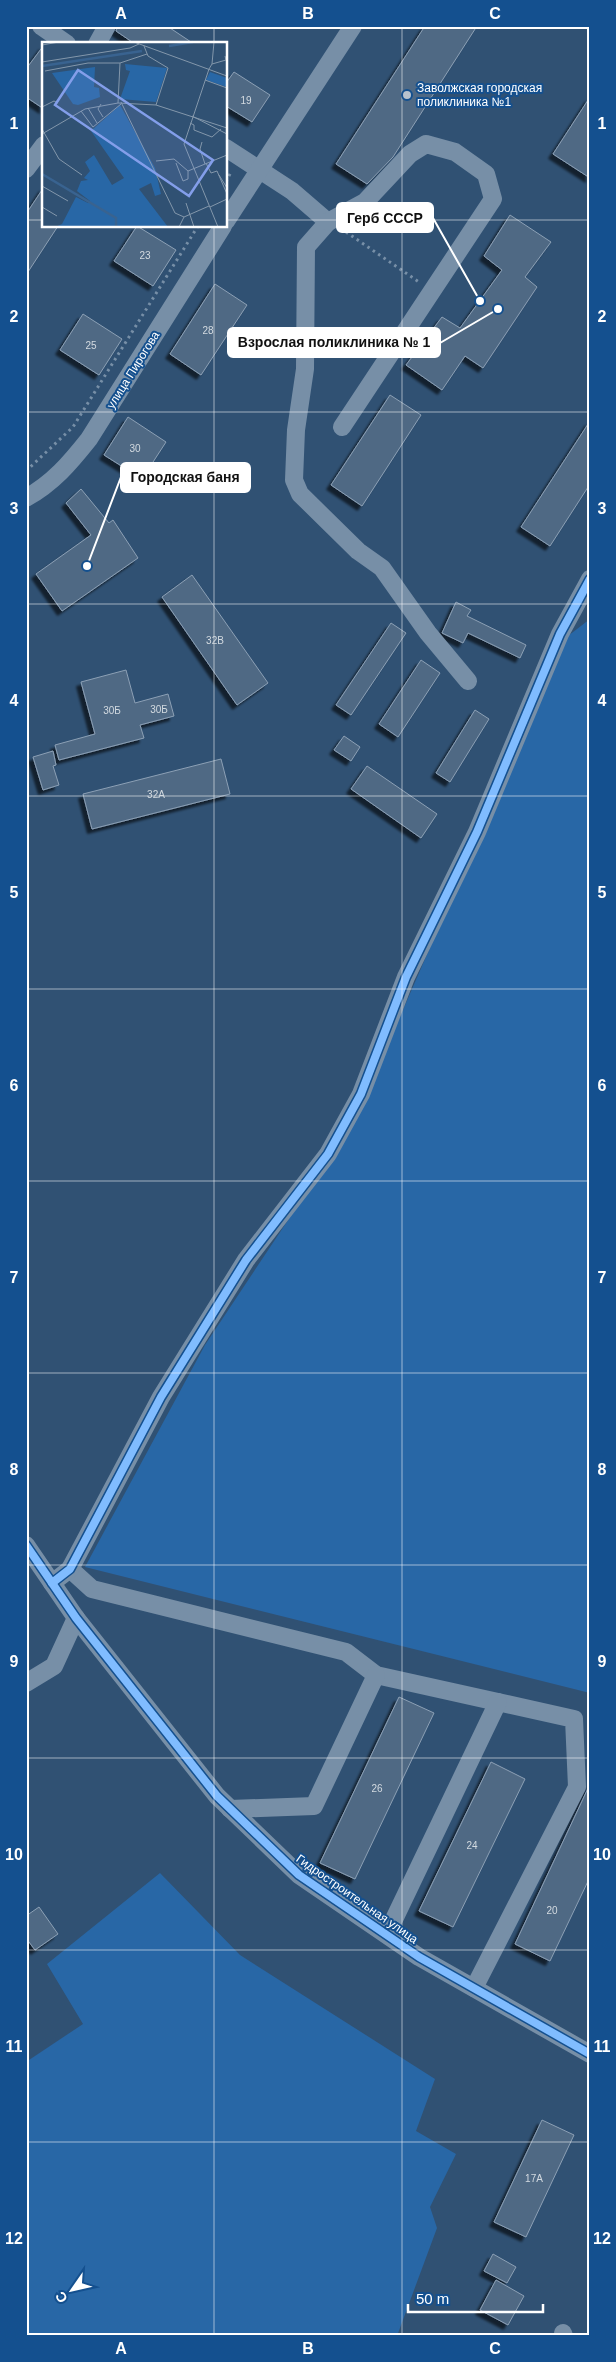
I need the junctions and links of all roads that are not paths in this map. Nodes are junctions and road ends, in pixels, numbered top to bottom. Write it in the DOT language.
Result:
graph roads {
  1 [pos="40,26"];
  2 [pos="108,26"];
  3 [pos="353,26"];
  4 [pos="64,42"];
  5 [pos="98,42"];
  6 [pos="42,148"];
  7 [pos="228,149"];
  8 [pos="26,168"];
  9 [pos="259,169"];
  10 [pos="228,217"];
  11 [pos="328,222"];
  12 [pos="222,228"];
  13 [pos="342,427"];
  14 [pos="26,498"];
  15 [pos="590,579"];
  16 [pos="468,681"];
  17 [pos="26,1545"];
  18 [pos="70,1569"];
  19 [pos="52,1584"];
  20 [pos="76,1618"];
  21 [pos="376,1675"];
  22 [pos="26,1683"];
  23 [pos="498,1702"];
  24 [pos="230,1808"];
  25 [pos="387,1934"];
  26 [pos="474,1988"];
  27 [pos="590,2054"];
  1 -- 4 [label="street"];
  2 -- 5 [label="street"];
  3 -- 9 [label="street"];
  6 -- 8 [label="street"];
  7 -- 9 [label="street"];
  9 -- 10 [label="street"];
  9 -- 11 [label="street"];
  11 -- 13 [label="street"];
  11 -- 16 [label="street"];
  12 -- 14 [label="street, улица Пирогова"];
  15 -- 18 [label="street"];
  17 -- 19 [label="street, Гидростроительная улица"];
  18 -- 19 [label="street"];
  18 -- 21 [label="street"];
  19 -- 20 [label="street, Гидростроительная улица"];
  20 -- 22 [label="street"];
  20 -- 24 [label="street, Гидростроительная улица"];
  21 -- 23 [label="street"];
  21 -- 24 [label="street"];
  23 -- 25 [label="street"];
  23 -- 26 [label="street"];
  24 -- 25 [label="street, Гидростроительная улица"];
  25 -- 26 [label="street, Гидростроительная улица"];
  26 -- 27 [label="street, Гидростроительная улица"];
}
